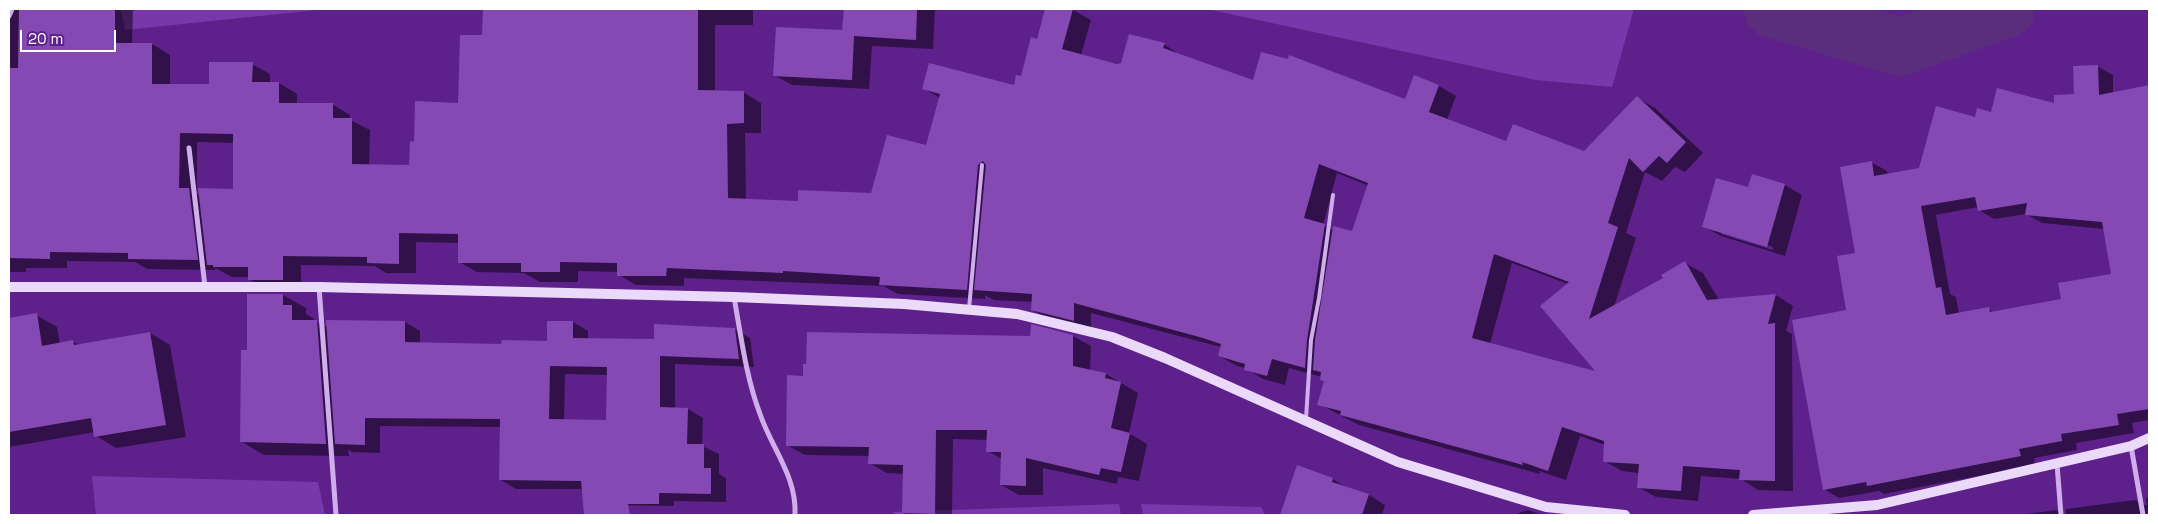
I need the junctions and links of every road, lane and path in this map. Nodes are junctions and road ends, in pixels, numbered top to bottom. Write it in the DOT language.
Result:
graph roads {
  1 [pos="12,9"];
  2 [pos="9,16"];
  3 [pos="189,148"];
  4 [pos="982,165"];
  5 [pos="1333,195"];
  6 [pos="9,287"];
  7 [pos="205,287"];
  8 [pos="319,288"];
  9 [pos="734,297"];
  10 [pos="969,309"];
  11 [pos="1306,421"];
  12 [pos="2149,438"];
  13 [pos="2131,446"];
  14 [pos="2057,463"];
  15 [pos="336,515"];
  16 [pos="795,515"];
  17 [pos="1625,515"];
  18 [pos="1753,515"];
  19 [pos="2061,515"];
  20 [pos="2143,515"];
  1 -- 2 [label="street"];
  3 -- 7 [label="street"];
  4 -- 10 [label="lane"];
  5 -- 11 [label="lane"];
  6 -- 7 [label="street"];
  7 -- 8 [label="street"];
  8 -- 9 [label="street"];
  8 -- 15 [label="street"];
  9 -- 10 [label="street"];
  9 -- 16 [label="street"];
  10 -- 11 [label="street"];
  11 -- 17 [label="street"];
  12 -- 13 [label="street"];
  13 -- 14 [label="street"];
  13 -- 20 [label="street"];
  14 -- 18 [label="street"];
  14 -- 19 [label="street"];
}
